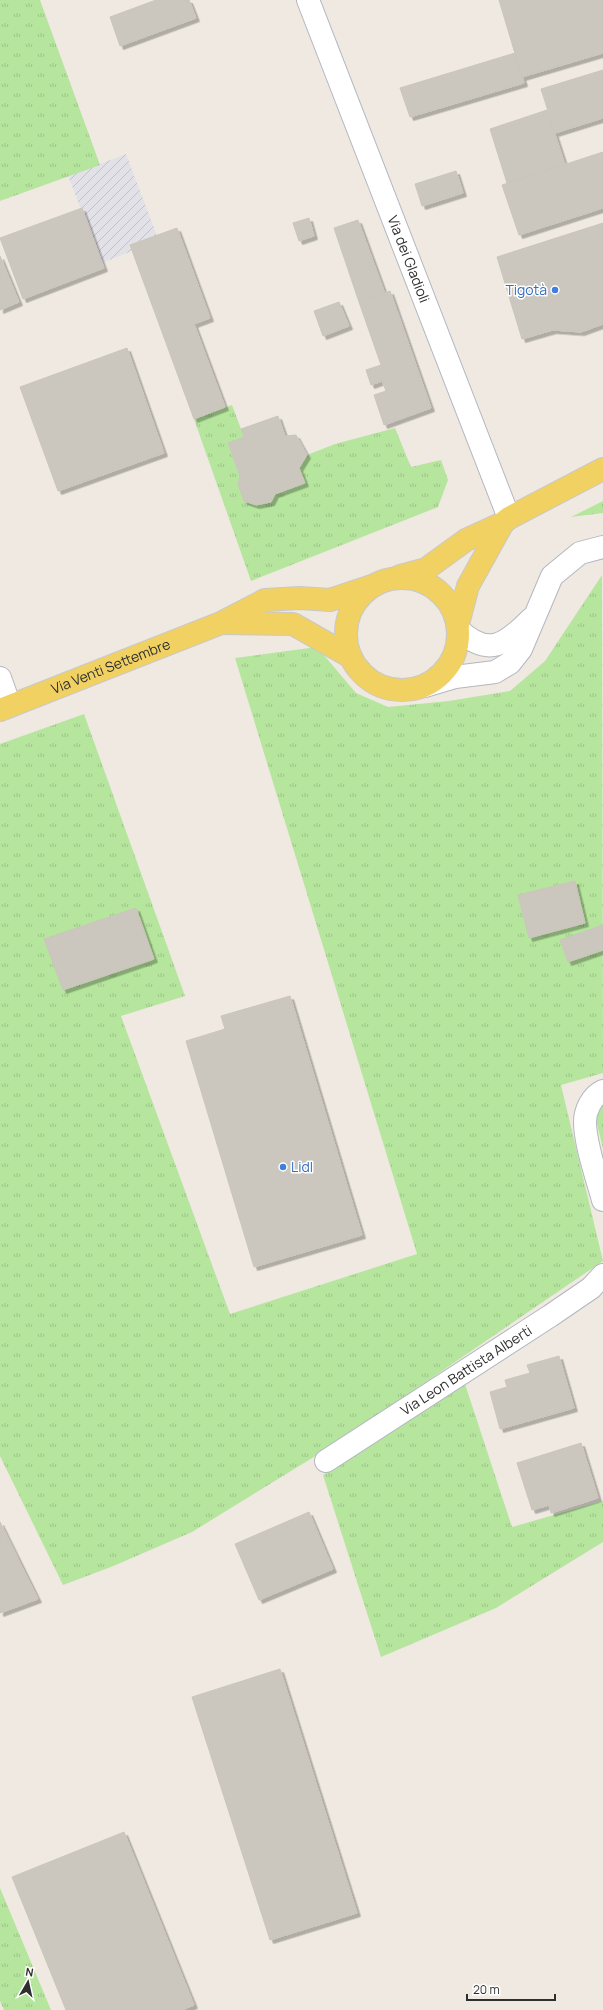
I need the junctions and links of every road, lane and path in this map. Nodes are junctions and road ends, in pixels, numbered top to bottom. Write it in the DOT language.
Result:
graph roads {
  1 [pos="308,0"];
  2 [pos="603,469"];
  3 [pos="506,521"];
  4 [pos="603,547"];
  5 [pos="379,583"];
  6 [pos="534,616"];
  7 [pos="221,623"];
  8 [pos="458,627"];
  9 [pos="351,657"];
  10 [pos="0,678"];
  11 [pos="425,686"];
  12 [pos="5,708"];
  13 [pos="603,1091"];
  14 [pos="603,1200"];
  15 [pos="603,1275"];
  16 [pos="326,1461"];
  1 -- 3 [label="street, Via dei Gladioli"];
  2 -- 3 [label="main road, Via Venti Settembre"];
  3 -- 5 [label="main road, Via Venti Settembre"];
  3 -- 8 [label="main road, Via Venti Settembre"];
  4 -- 6 [label="street"];
  5 -- 7 [label="main road, Via Venti Settembre"];
  5 -- 8 [label="main road, Via Venti Settembre"];
  5 -- 9 [label="main road, Via Venti Settembre"];
  6 -- 8 [label="street"];
  6 -- 11 [label="street"];
  7 -- 9 [label="main road, Via Venti Settembre"];
  7 -- 12 [label="main road, Via Venti Settembre"];
  8 -- 11 [label="main road, Via Venti Settembre"];
  9 -- 11 [label="main road, Via Venti Settembre"];
  10 -- 12 [label="street"];
  13 -- 14 [label="street"];
  15 -- 16 [label="street, Via Leon Battista Alberti"];
}
